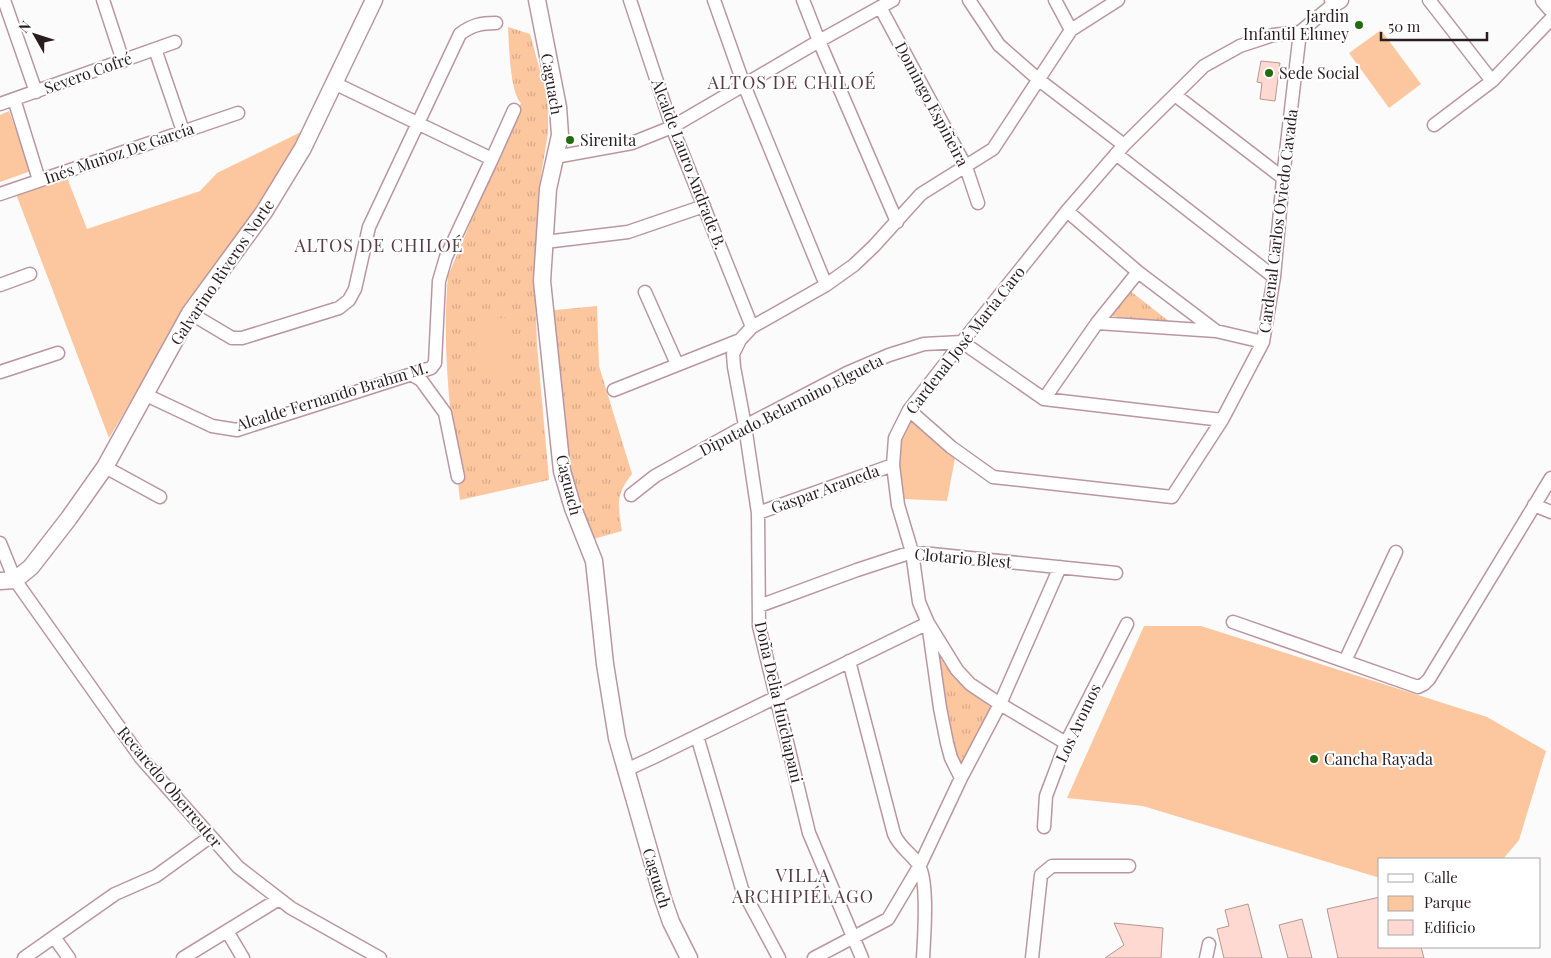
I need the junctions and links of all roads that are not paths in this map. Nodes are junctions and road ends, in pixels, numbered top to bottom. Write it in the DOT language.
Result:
graph roads {
  1 [pos="4,0"];
  2 [pos="103,0"];
  3 [pos="374,0"];
  4 [pos="537,0"];
  5 [pos="630,0"];
  6 [pos="714,0"];
  7 [pos="803,0"];
  8 [pos="893,0"];
  9 [pos="969,0"];
  10 [pos="1055,0"];
  11 [pos="1118,0"];
  12 [pos="1430,0"];
  13 [pos="1544,0"];
  14 [pos="1336,1"];
  15 [pos="880,7"];
  16 [pos="1551,8"];
  17 [pos="1551,19"];
  18 [pos="496,22"];
  19 [pos="1071,30"];
  20 [pos="1300,32"];
  21 [pos="819,41"];
  22 [pos="175,42"];
  23 [pos="155,49"];
  24 [pos="123,61"];
  25 [pos="1039,80"];
  26 [pos="1492,81"];
  27 [pos="334,83"];
  28 [pos="744,85"];
  29 [pos="36,92"];
  30 [pos="1175,95"];
  31 [pos="14,99"];
  32 [pos="0,104"];
  33 [pos="514,110"];
  34 [pos="238,113"];
  35 [pos="418,123"];
  36 [pos="1434,125"];
  37 [pos="672,127"];
  38 [pos="183,131"];
  39 [pos="1120,150"];
  40 [pos="555,157"];
  41 [pos="492,159"];
  42 [pos="966,167"];
  43 [pos="1283,178"];
  44 [pos="39,180"];
  45 [pos="0,194"];
  46 [pos="978,203"];
  47 [pos="704,206"];
  48 [pos="1067,211"];
  49 [pos="897,222"];
  50 [pos="544,242"];
  51 [pos="1138,272"];
  52 [pos="30,274"];
  53 [pos="1274,277"];
  54 [pos="0,285"];
  55 [pos="826,285"];
  56 [pos="645,292"];
  57 [pos="190,313"];
  58 [pos="1097,324"];
  59 [pos="752,327"];
  60 [pos="1216,331"];
  61 [pos="740,340"];
  62 [pos="962,342"];
  63 [pos="1263,342"];
  64 [pos="58,353"];
  65 [pos="676,364"];
  66 [pos="0,372"];
  67 [pos="411,374"];
  68 [pos="614,390"];
  69 [pos="144,394"];
  70 [pos="1044,399"];
  71 [pos="909,410"];
  72 [pos="1222,420"];
  73 [pos="745,426"];
  74 [pos="893,465"];
  75 [pos="105,467"];
  76 [pos="458,476"];
  77 [pos="1551,478"];
  78 [pos="631,495"];
  79 [pos="160,497"];
  80 [pos="1534,505"];
  81 [pos="1551,512"];
  82 [pos="758,513"];
  83 [pos="0,543"];
  84 [pos="912,552"];
  85 [pos="1396,552"];
  86 [pos="1060,567"];
  87 [pos="1116,573"];
  88 [pos="8,581"];
  89 [pos="759,606"];
  90 [pos="1233,622"];
  91 [pos="928,623"];
  92 [pos="1127,624"];
  93 [pos="849,661"];
  94 [pos="1346,661"];
  95 [pos="775,698"];
  96 [pos="1000,704"];
  97 [pos="697,736"];
  98 [pos="1066,743"];
  99 [pos="626,770"];
  100 [pos="961,778"];
  101 [pos="1044,827"];
  102 [pos="210,837"];
  103 [pos="920,865"];
  104 [pos="1129,866"];
  105 [pos="279,899"];
  106 [pos="227,931"];
  107 [pos="54,937"];
  108 [pos="852,938"];
  109 [pos="1208,944"];
  110 [pos="24,958"];
  111 [pos="69,958"];
  112 [pos="183,958"];
  113 [pos="243,958"];
  114 [pos="380,958"];
  115 [pos="689,958"];
  116 [pos="779,958"];
  117 [pos="814,958"];
  118 [pos="862,958"];
  119 [pos="923,958"];
  120 [pos="1032,958"];
  121 [pos="1206,958"];
  1 -- 29 [label="street"];
  2 -- 24 [label="street"];
  3 -- 27 [label="street, Galvarino Riveros Norte"];
  4 -- 40 [label="street, Caguach"];
  5 -- 37 [label="street, Alcalde Lauro Andrade B."];
  6 -- 28 [label="street"];
  7 -- 21 [label="street"];
  8 -- 15 [label="street"];
  9 -- 25 [label="street"];
  10 -- 19 [label="street"];
  11 -- 19 [label="street"];
  12 -- 26 [label="street"];
  13 -- 16 [label="street"];
  14 -- 20 [label="street"];
  15 -- 21 [label="street"];
  15 -- 42 [label="street, Domingo Espiñeira"];
  17 -- 26 [label="street"];
  18 -- 35 [label="street"];
  19 -- 25 [label="street"];
  20 -- 30 [label="street, Cardenal José María Caro"];
  20 -- 43 [label="street, Cardenal Carlos Oviedo Cavada"];
  21 -- 28 [label="street"];
  21 -- 49 [label="street"];
  22 -- 23 [label="street, Severo Cofré"];
  23 -- 24 [label="street, Severo Cofré"];
  23 -- 38 [label="street"];
  24 -- 29 [label="street, Severo Cofré"];
  25 -- 39 [label="street"];
  25 -- 42 [label="street"];
  26 -- 36 [label="street"];
  27 -- 35 [label="street"];
  27 -- 57 [label="street, Galvarino Riveros Norte"];
  28 -- 37 [label="street"];
  28 -- 55 [label="street"];
  29 -- 31 [label="street, Severo Cofré"];
  30 -- 39 [label="street, Cardenal José María Caro"];
  30 -- 43 [label="street"];
  31 -- 32 [label="street, Severo Cofré"];
  31 -- 44 [label="street"];
  33 -- 41 [label="street"];
  34 -- 38 [label="street, Inés Muñoz De García"];
  35 -- 41 [label="street"];
  35 -- 57 [label="street"];
  37 -- 40 [label="street"];
  37 -- 47 [label="street, Alcalde Lauro Andrade B."];
  38 -- 44 [label="street, Inés Muñoz De García"];
  39 -- 48 [label="street, Cardenal José María Caro"];
  39 -- 53 [label="street"];
  40 -- 50 [label="street, Caguach"];
  41 -- 67 [label="street, Alcalde Fernando Brahm M."];
  42 -- 46 [label="street, Domingo Espiñeira"];
  42 -- 49 [label="street"];
  43 -- 53 [label="street, Cardenal Carlos Oviedo Cavada"];
  44 -- 45 [label="street, Inés Muñoz De García"];
  47 -- 50 [label="street"];
  47 -- 59 [label="street, Alcalde Lauro Andrade B."];
  48 -- 51 [label="street"];
  48 -- 62 [label="street, Cardenal José María Caro"];
  49 -- 55 [label="street"];
  50 -- 99 [label="street, Caguach"];
  51 -- 58 [label="street"];
  51 -- 60 [label="street"];
  52 -- 54 [label="street"];
  53 -- 63 [label="street, Cardenal Carlos Oviedo Cavada"];
  55 -- 59 [label="street"];
  56 -- 65 [label="street"];
  57 -- 69 [label="street, Galvarino Riveros Norte"];
  58 -- 60 [label="street"];
  58 -- 70 [label="street"];
  59 -- 61 [label="street"];
  60 -- 63 [label="street"];
  61 -- 65 [label="street"];
  61 -- 73 [label="street, Doña Delia Huichapani"];
  62 -- 70 [label="street"];
  62 -- 71 [label="street, Cardenal José María Caro"];
  62 -- 73 [label="street, Diputado Belarmino Elgueta"];
  63 -- 72 [label="street, Cardenal Carlos Oviedo Cavada"];
  64 -- 66 [label="street"];
  65 -- 68 [label="street"];
  67 -- 69 [label="street, Alcalde Fernando Brahm M."];
  67 -- 76 [label="street"];
  69 -- 75 [label="street, Galvarino Riveros Norte"];
  70 -- 72 [label="street"];
  71 -- 72 [label="street, Cardenal Carlos Oviedo Cavada"];
  71 -- 74 [label="street, Cardenal José María Caro"];
  73 -- 78 [label="street, Diputado Belarmino Elgueta"];
  73 -- 82 [label="street, Doña Delia Huichapani"];
  74 -- 82 [label="street, Gaspar Araneda"];
  74 -- 84 [label="street, Cardenal José María Caro"];
  75 -- 79 [label="street"];
  75 -- 88 [label="street, Galvarino Riveros Norte"];
  77 -- 80 [label="street"];
  80 -- 81 [label="street"];
  80 -- 94 [label="street"];
  82 -- 89 [label="street, Doña Delia Huichapani"];
  83 -- 88 [label="street, Recaredo Oberreuter"];
  84 -- 86 [label="street, Clotario Blest"];
  84 -- 89 [label="street, Clotario Blest"];
  84 -- 91 [label="street, Cardenal José María Caro"];
  85 -- 94 [label="street"];
  86 -- 87 [label="street, Clotario Blest"];
  86 -- 96 [label="street"];
  88 -- 102 [label="street, Recaredo Oberreuter"];
  89 -- 95 [label="street, Doña Delia Huichapani"];
  90 -- 94 [label="street"];
  91 -- 93 [label="street"];
  91 -- 96 [label="street, Cardenal José María Caro"];
  91 -- 100 [label="street"];
  92 -- 98 [label="street, Los Aromos"];
  93 -- 95 [label="street"];
  93 -- 103 [label="street"];
  95 -- 97 [label="street"];
  95 -- 108 [label="street, Doña Delia Huichapani"];
  96 -- 98 [label="street, Cardenal José María Caro"];
  96 -- 100 [label="street"];
  97 -- 99 [label="street"];
  97 -- 116 [label="street"];
  98 -- 101 [label="street, Los Aromos"];
  99 -- 115 [label="street, Caguach"];
  100 -- 103 [label="street"];
  102 -- 105 [label="street, Recaredo Oberreuter"];
  102 -- 107 [label="street"];
  103 -- 108 [label="street"];
  103 -- 119 [label="street"];
  104 -- 120 [label="street"];
  105 -- 106 [label="street"];
  105 -- 114 [label="street, Recaredo Oberreuter"];
  106 -- 112 [label="street"];
  106 -- 113 [label="street"];
  107 -- 110 [label="street"];
  107 -- 111 [label="street"];
  108 -- 117 [label="street"];
  108 -- 118 [label="street, Doña Delia Huichapani"];
  109 -- 121 [label="street"];
}
